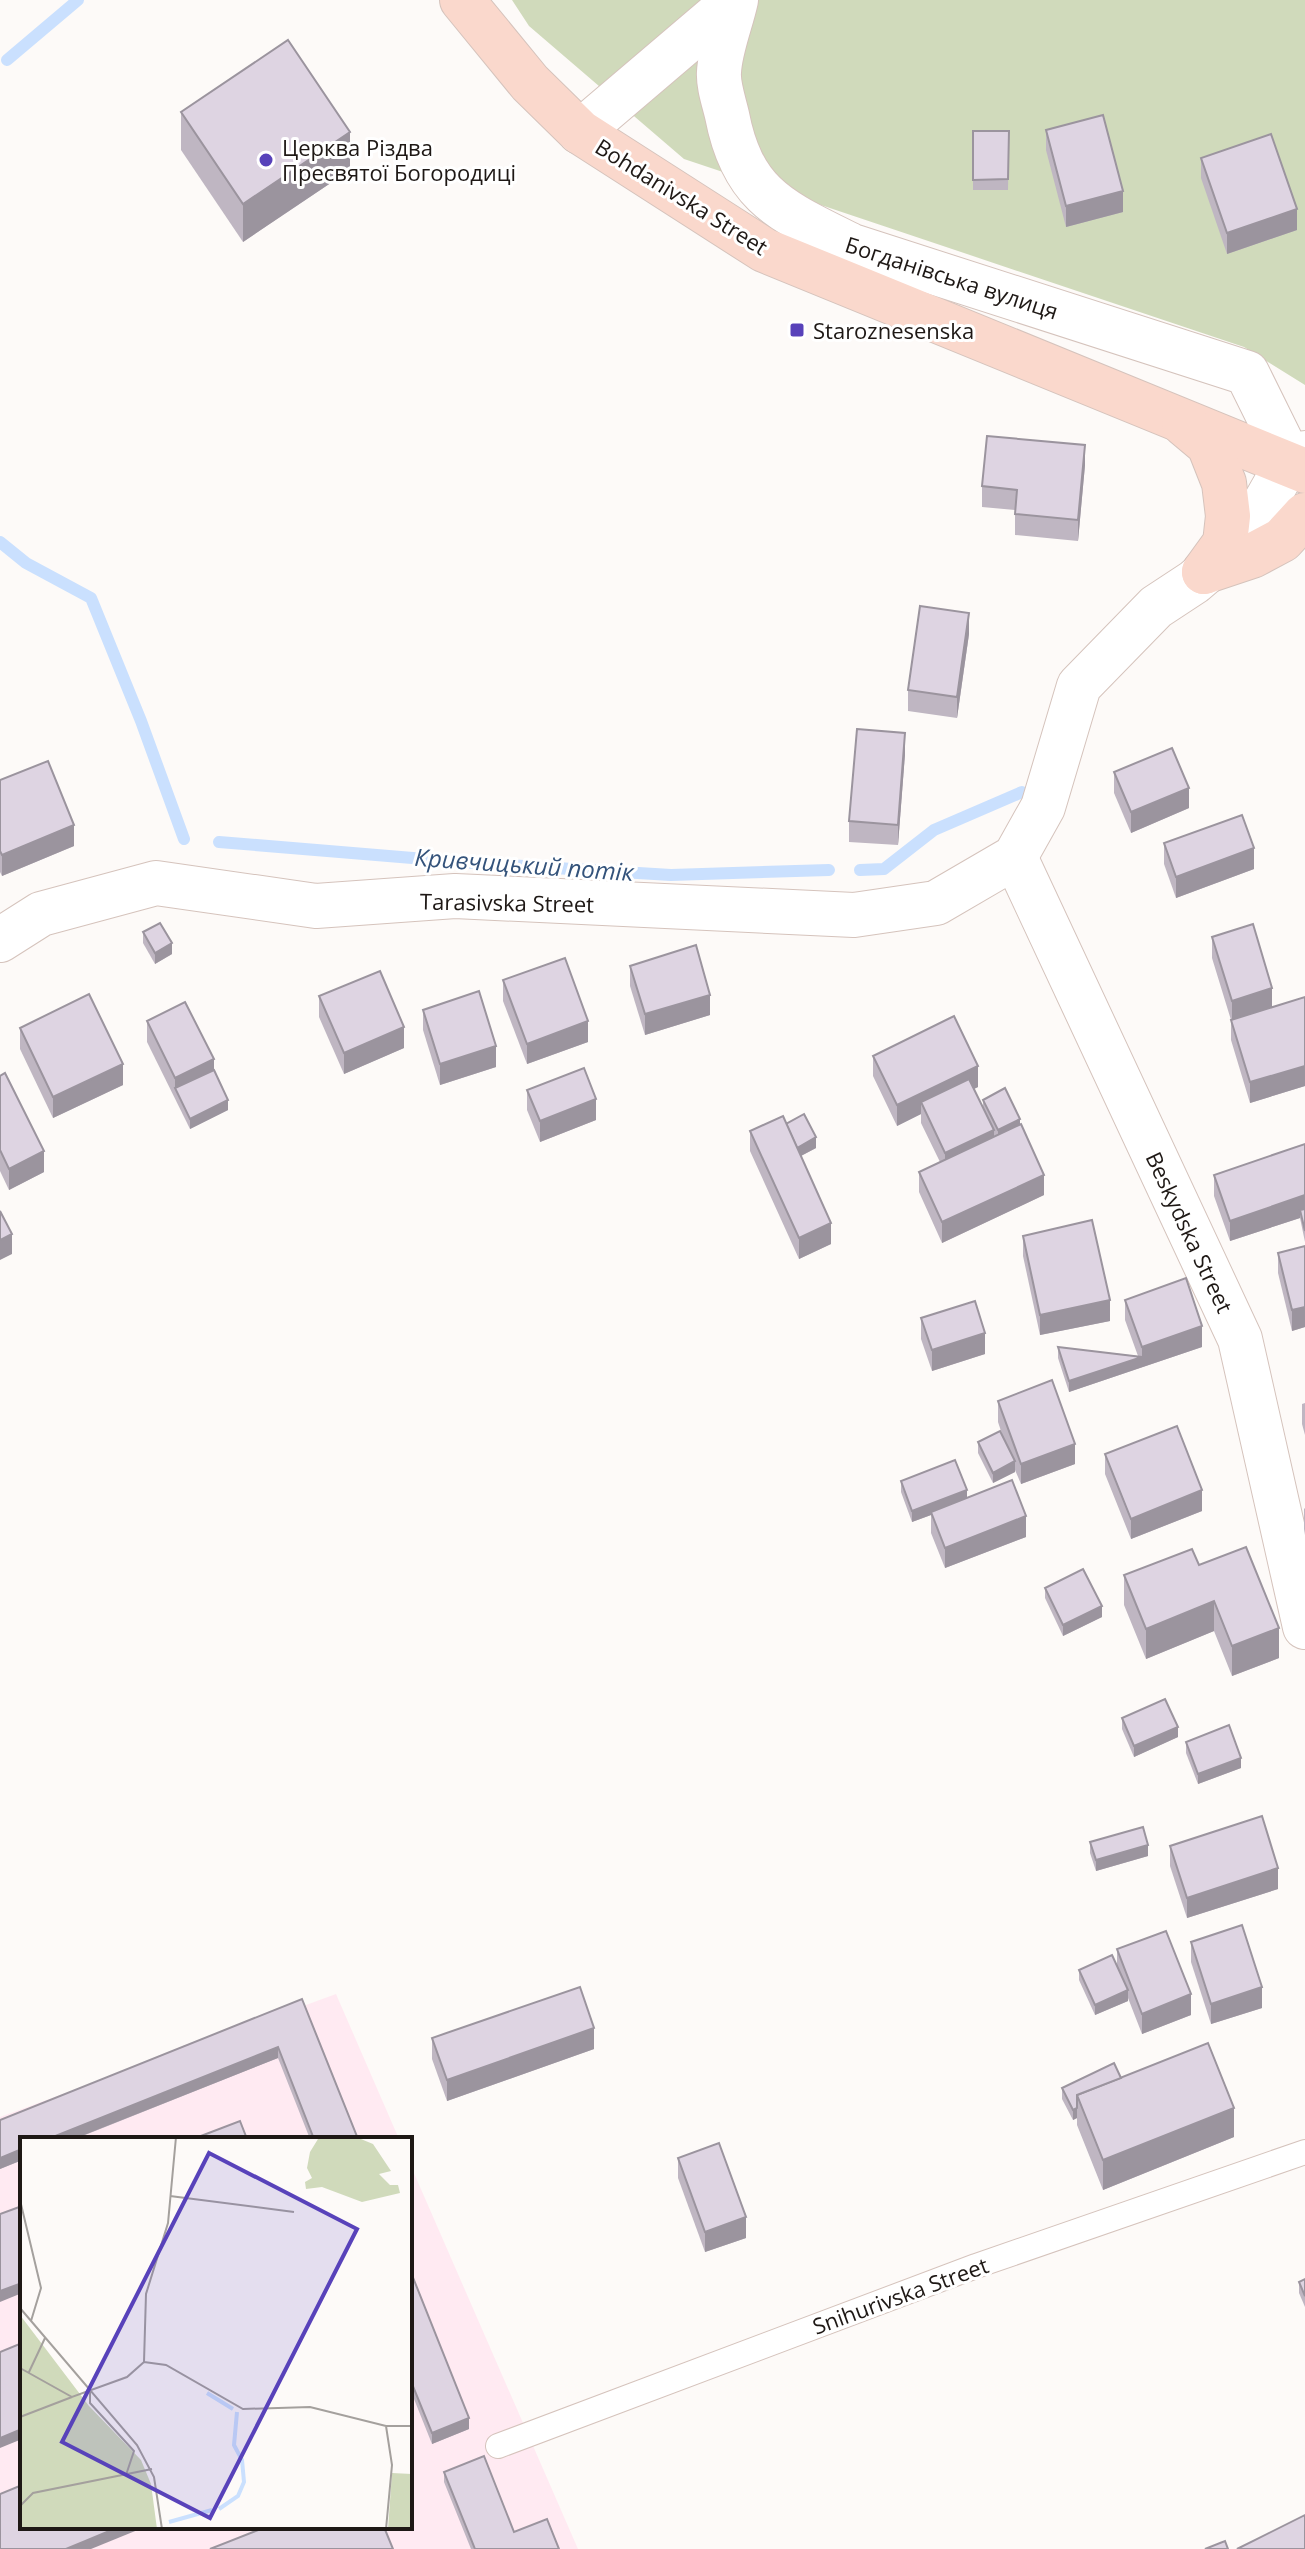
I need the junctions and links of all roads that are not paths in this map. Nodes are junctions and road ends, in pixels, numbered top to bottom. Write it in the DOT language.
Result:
graph roads {
  1 [pos="462,0"];
  2 [pos="736,0"];
  3 [pos="580,132"];
  4 [pos="1179,420"];
  5 [pos="1301,463"];
  6 [pos="1305,515"];
  7 [pos="1204,572"];
  8 [pos="1015,857"];
  9 [pos="0,940"];
  10 [pos="1305,1627"];
  11 [pos="1305,2152"];
  12 [pos="498,2446"];
  1 -- 3 [label="main road, Bohdanivska Street"];
  2 -- 3 [label="street"];
  2 -- 5 [label="street, Богданівська вулиця"];
  3 -- 4 [label="main road, Bohdanivska Street"];
  4 -- 5 [label="main road, Bohdanivska Street"];
  4 -- 7 [label="main road"];
  5 -- 7 [label="street"];
  6 -- 7 [label="main road"];
  7 -- 8 [label="street"];
  8 -- 9 [label="street, Tarasivska Street"];
  8 -- 10 [label="street, Beskydska Street"];
  11 -- 12 [label="lane, Snihurivska Street"];
}
